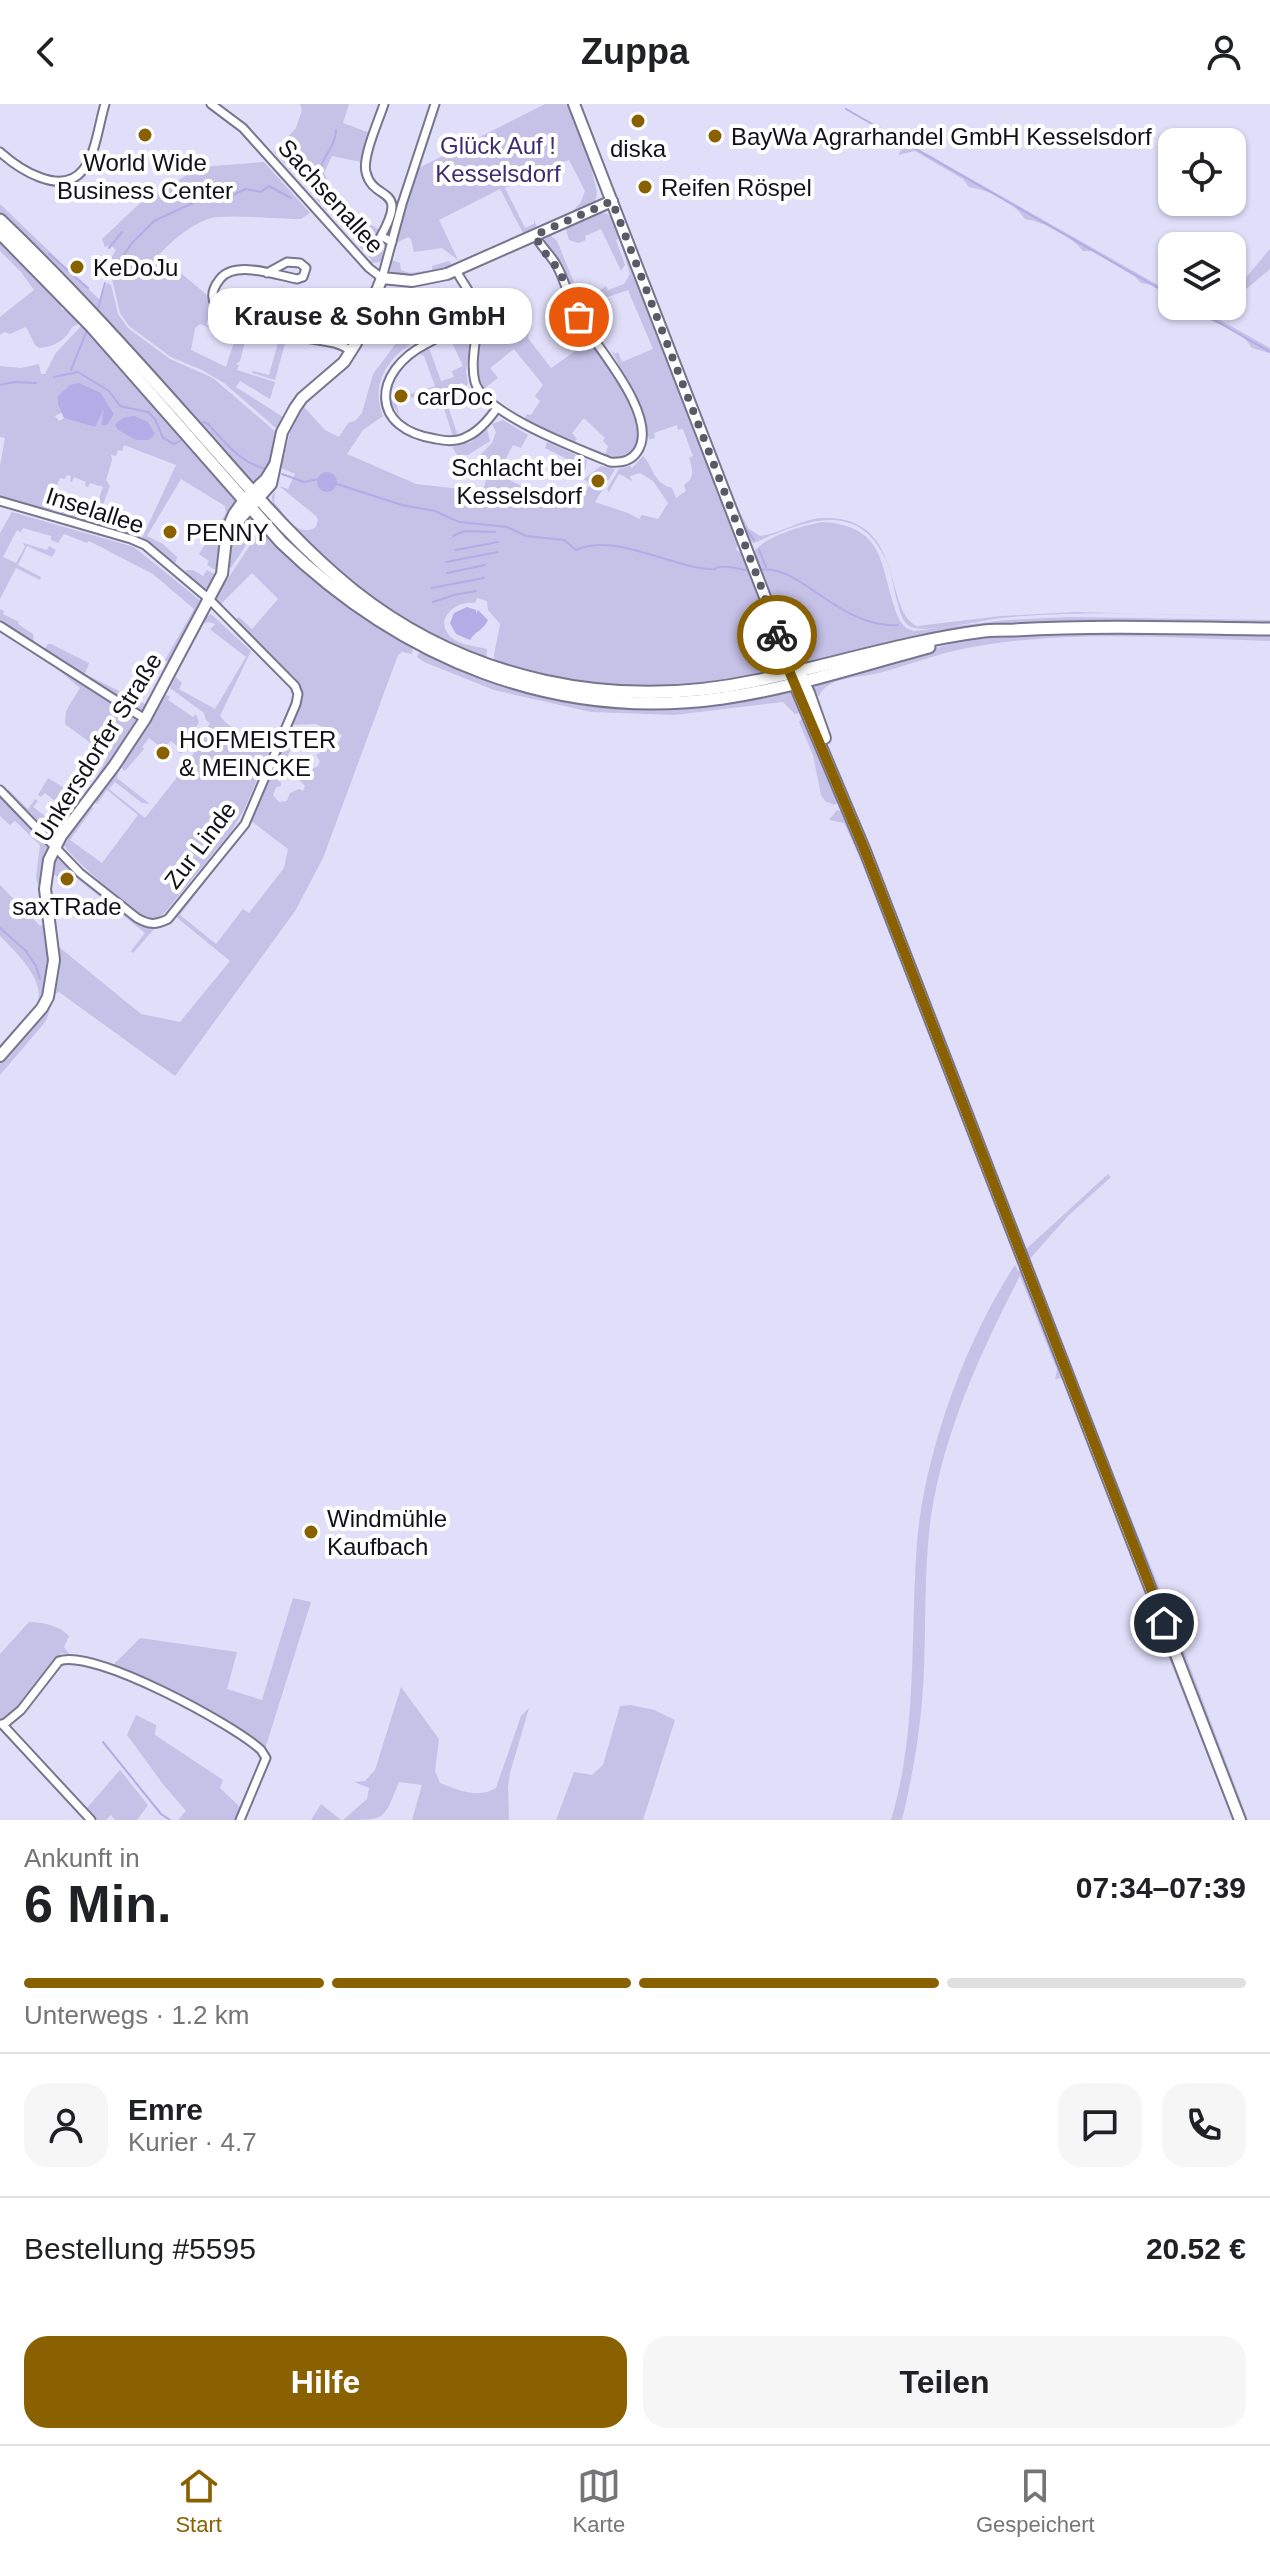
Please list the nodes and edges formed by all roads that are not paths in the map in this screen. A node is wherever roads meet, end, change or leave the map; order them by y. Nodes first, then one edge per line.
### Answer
1 (105, 104) edge
2 (211, 104) edge
3 (384, 104) edge
4 (435, 104) edge
5 (574, 104) edge
6 (0, 152) edge
7 (612, 201) junction
8 (0, 220) edge
9 (0, 233) edge
10 (535, 235) junction
11 (392, 242) junction
12 (456, 270) junction
13 (267, 273) junction
14 (382, 278) junction
15 (83, 310) junction
16 (477, 322) junction
17 (351, 351) junction
18 (497, 408) junction
19 (252, 500) junction
20 (0, 501) edge
21 (209, 599) junction
22 (0, 626) edge
23 (1270, 629) edge
24 (797, 677) junction
25 (145, 719) junction
26 (0, 790) edge
27 (56, 847) junction
28 (0, 1056) edge
29 (2, 1724) edge
30 (91, 1820) edge
31 (240, 1820) edge
32 (1240, 1820) edge

1 - 6 street
2 - 14 street, Sachsenallee
3 - 11 street
4 - 11 street, Unkersdorfer Straße
5 - 7 street
7 - 10 street, Sachsenallee
7 - 24 street
8 - 15 main road
9 - 15 main road
10 - 12 street, Sachsenallee
10 - 18 street
11 - 14 street, Unkersdorfer Straße
12 - 14 street, Sachsenallee
12 - 16 street
13 - 13 street
13 - 17 street
14 - 17 street, Unkersdorfer Straße
15 - 19 main road
16 - 18 street
16 - 18 street
17 - 19 street, Unkersdorfer Straße
19 - 21 street, Unkersdorfer Straße
19 - 24 main road
20 - 21 street, Inselallee
21 - 25 street, Unkersdorfer Straße
21 - 27 street, Zur Linde
22 - 25 street
23 - 24 main road
24 - 32 street
25 - 27 street, Unkersdorfer Straße
26 - 27 street
27 - 28 street, Unkersdorfer Straße
29 - 30 street
29 - 31 street

